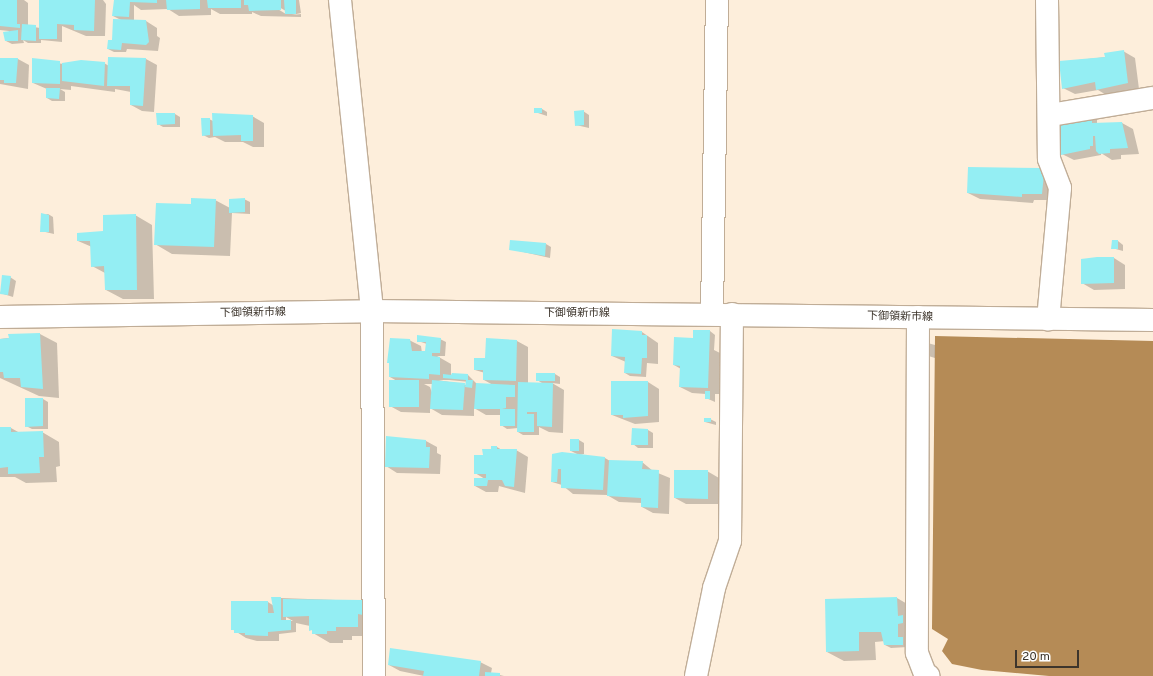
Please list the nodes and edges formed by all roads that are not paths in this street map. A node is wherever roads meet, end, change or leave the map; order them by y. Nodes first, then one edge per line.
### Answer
1 (340, 0) edge
2 (717, 0) edge
3 (1047, 0) edge
4 (1153, 98) edge
5 (1050, 115) junction
6 (372, 311) junction
7 (722, 314) junction
8 (0, 317) edge
9 (918, 317) junction
10 (1048, 319) junction
11 (1153, 320) edge
12 (374, 676) edge
13 (696, 676) edge
14 (929, 676) edge

1 - 6 street
2 - 7 street
3 - 5 street
4 - 5 street
5 - 10 street
6 - 7 street, 下御領新市線
6 - 8 street, 下御領新市線
6 - 12 street
7 - 9 street, 下御領新市線
7 - 13 street
9 - 10 street, 下御領新市線
9 - 14 street
10 - 11 street, 下御領新市線

